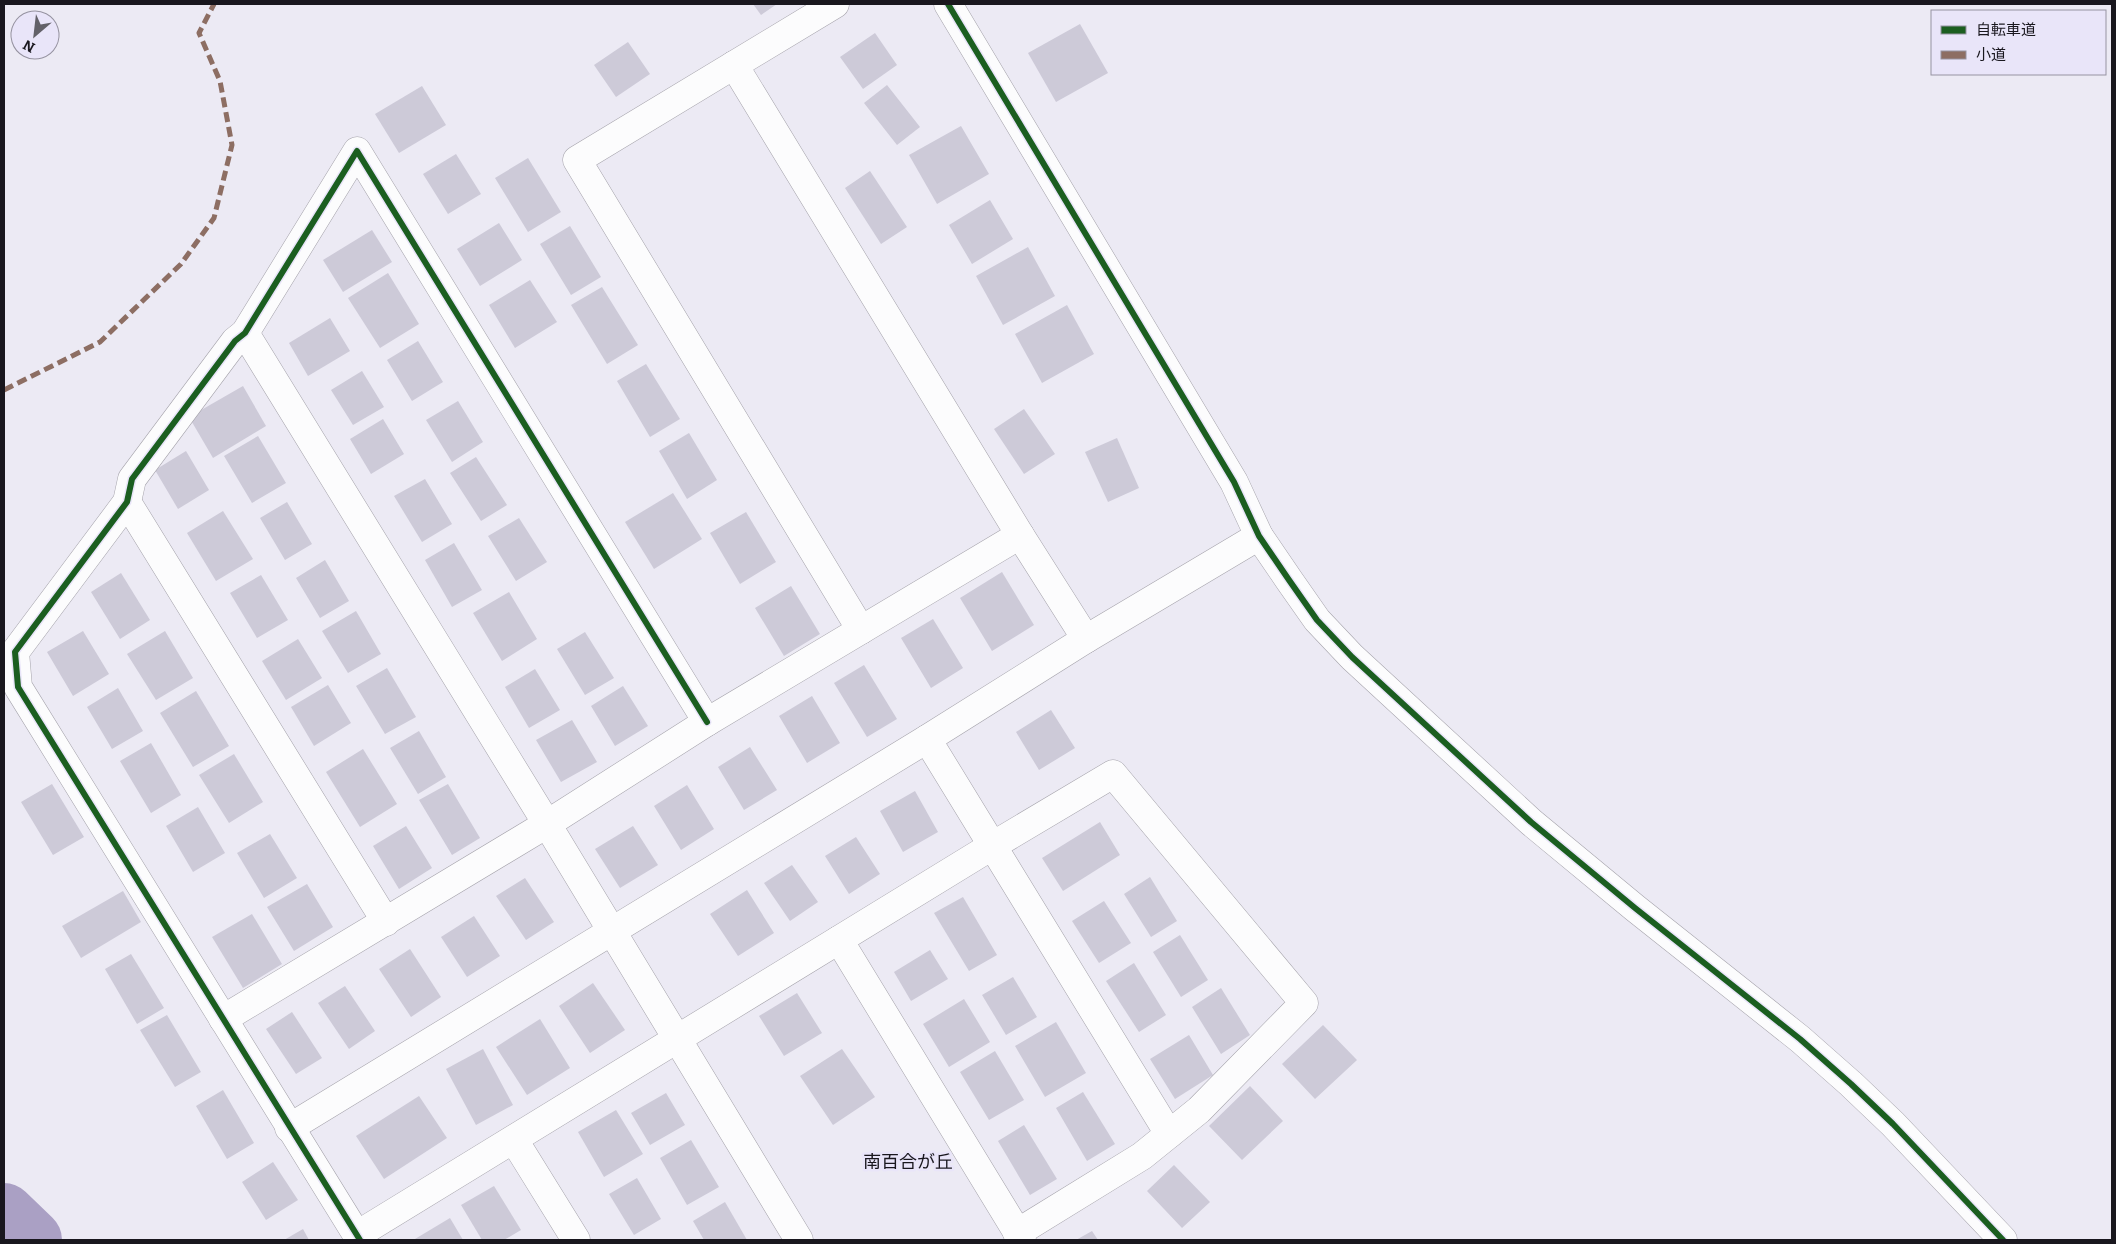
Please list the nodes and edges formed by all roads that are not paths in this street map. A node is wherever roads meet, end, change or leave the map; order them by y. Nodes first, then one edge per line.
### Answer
1 (835, 4) edge
2 (948, 4) edge
3 (734, 65) junction
4 (246, 333) junction
5 (127, 502) junction
6 (1020, 535) junction
7 (1259, 536) junction
8 (861, 630) junction
9 (1086, 639) junction
10 (707, 722) junction
11 (927, 739) junction
12 (547, 824) junction
13 (992, 846) junction
14 (386, 922) junction
15 (612, 931) junction
16 (838, 940) junction
17 (223, 1020) junction
18 (677, 1040) junction
19 (290, 1128) junction
20 (1169, 1134) junction
21 (514, 1140) junction
22 (1019, 1236) edge
23 (359, 1238) edge
24 (576, 1240) edge
25 (799, 1240) edge
26 (2003, 1240) edge

1 - 3 street
2 - 7 street
3 - 6 street
3 - 8 street
4 - 5 street
4 - 10 street
4 - 12 street
5 - 14 street
5 - 17 street
6 - 8 street
6 - 9 street
7 - 9 street
7 - 26 street
8 - 10 street
9 - 11 street
10 - 12 street
11 - 13 street
11 - 15 street
12 - 14 street
12 - 15 street
13 - 16 street
13 - 20 street
13 - 20 street
14 - 17 street
15 - 18 street
15 - 19 street
16 - 18 street
16 - 22 street
17 - 19 street
18 - 21 street
18 - 25 street
19 - 23 street
20 - 22 street
21 - 23 street
21 - 24 street

